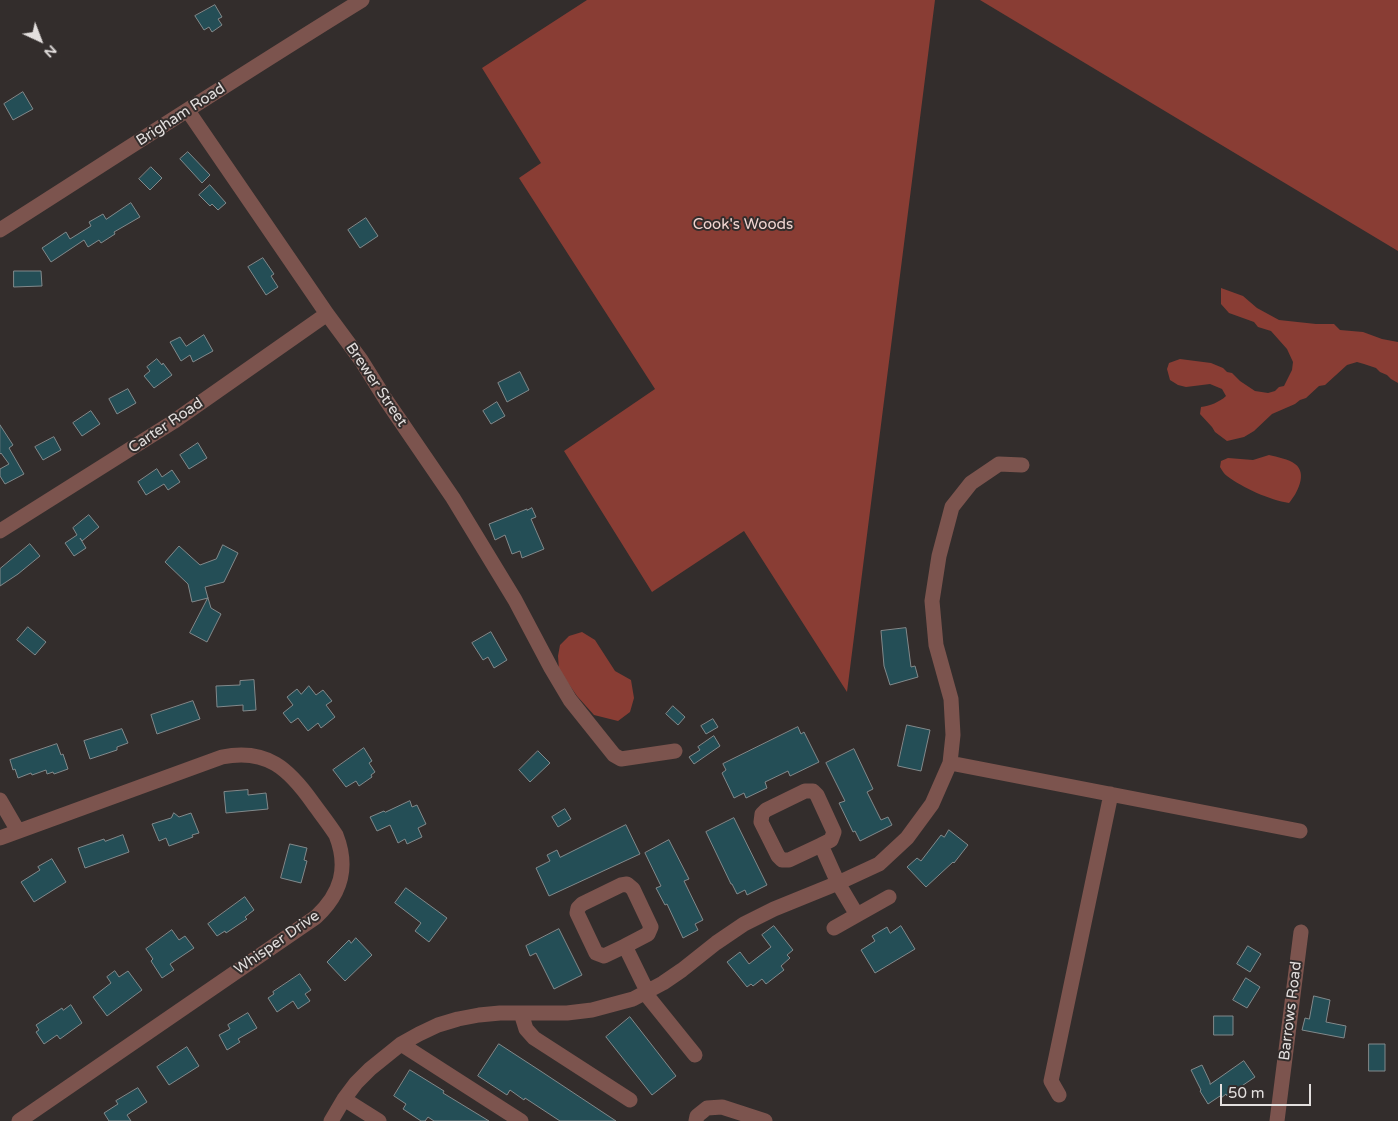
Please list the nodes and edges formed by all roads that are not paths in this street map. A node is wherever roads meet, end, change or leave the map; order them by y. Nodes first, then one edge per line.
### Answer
1 (362, 0) edge
2 (188, 111) junction
3 (0, 230) edge
4 (327, 314) junction
5 (1022, 465) dead end
6 (0, 531) edge
7 (675, 750) dead end
8 (950, 763) junction
9 (1111, 794) junction
10 (0, 800) edge
11 (1300, 831) dead end
12 (18, 832) junction
13 (0, 838) edge
14 (821, 845) junction
15 (838, 883) junction
16 (889, 897) dead end
17 (857, 915) junction
18 (834, 928) dead end
19 (1301, 932) dead end
20 (625, 946) junction
21 (646, 992) junction
22 (521, 1013) junction
23 (400, 1044) junction
24 (695, 1055) dead end
25 (1060, 1095) dead end
26 (344, 1099) junction
27 (630, 1100) dead end
28 (19, 1121) edge
29 (331, 1121) edge
30 (379, 1121) edge
31 (521, 1121) edge
32 (696, 1121) edge
33 (765, 1121) edge
34 (1277, 1121) edge

1 - 2 street, Brigham Road
2 - 3 street, Brigham Road
2 - 4 street, Brewer Street
4 - 6 street, Carter Road
4 - 7 street, Brewer Street
5 - 8 street
8 - 9 street
8 - 15 street
9 - 11 street
9 - 25 street
10 - 12 street
12 - 13 street, Whisper Drive
12 - 28 street, Whisper Drive
14 - 14 street
14 - 15 street
15 - 17 street
15 - 21 street
16 - 17 street
17 - 18 street
19 - 34 street, Barrows Road
20 - 20 street
20 - 21 street
21 - 22 street
21 - 24 street
22 - 23 street
22 - 27 street
23 - 26 street
23 - 31 street
26 - 29 street
26 - 30 street
32 - 33 street

